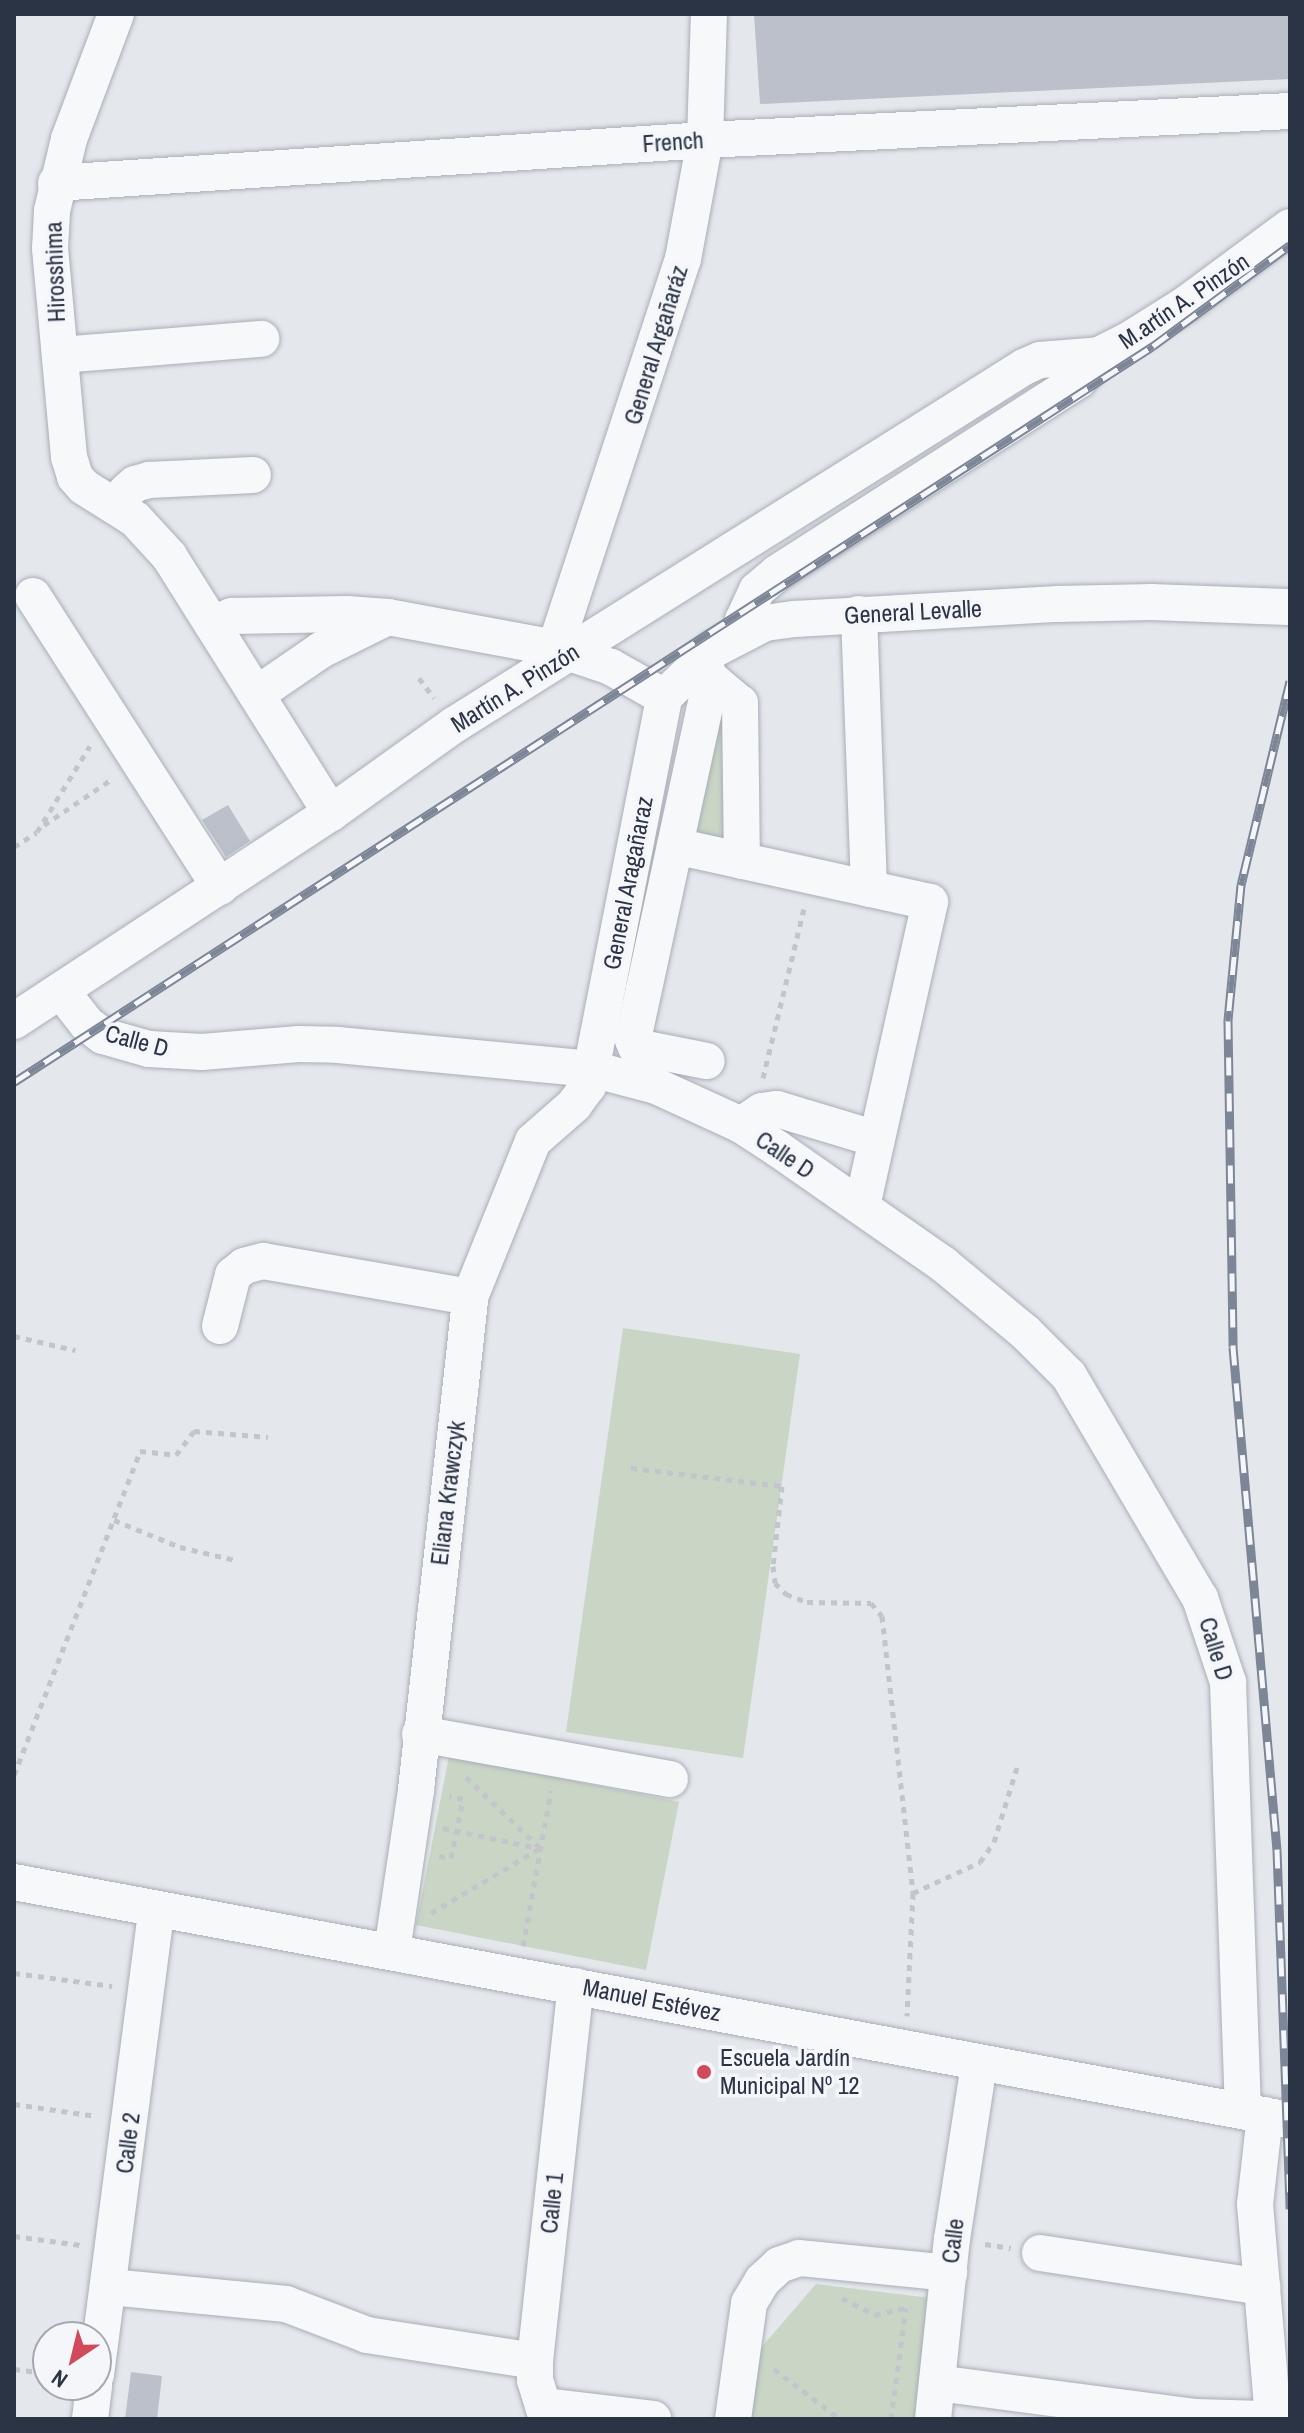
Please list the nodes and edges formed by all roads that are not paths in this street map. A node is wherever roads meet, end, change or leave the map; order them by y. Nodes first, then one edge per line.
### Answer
1 (116, 14) edge
2 (709, 14) edge
3 (1290, 111) edge
4 (705, 140) junction
5 (56, 183) junction
6 (1290, 227) edge
7 (261, 339) dead end
8 (60, 355) junction
9 (1099, 355) junction
10 (1024, 367) joint
11 (253, 475) dead end
12 (120, 508) junction
13 (33, 596) dead end
14 (1290, 607) edge
15 (859, 614) junction
16 (388, 617) junction
17 (212, 624) junction
18 (743, 632) junction
19 (564, 650) junction
20 (706, 670) junction
21 (257, 694) junction
22 (664, 697) junction
23 (331, 813) junction
24 (675, 846) junction
25 (742, 861) junction
26 (220, 887) junction
27 (869, 889) junction
28 (61, 991) junction
29 (14, 1021) edge
30 (707, 1061) dead end
31 (592, 1069) junction
32 (755, 1117) junction
33 (877, 1139) junction
34 (862, 1207) junction
35 (470, 1297) junction
36 (220, 1326) dead end
37 (420, 1734) junction
38 (670, 1779) dead end
39 (14, 1882) edge
40 (156, 1911) junction
41 (393, 1943) junction
42 (576, 1986) junction
43 (979, 2064) junction
44 (1266, 2116) edge
45 (1040, 2253) road end
46 (951, 2256) junction
47 (110, 2287) junction
48 (1262, 2287) junction
49 (105, 2321) edge
50 (535, 2361) junction
51 (937, 2383) junction
52 (545, 2413) edge
53 (653, 2419) edge
54 (733, 2419) edge
55 (933, 2419) edge
56 (1264, 2419) edge
57 (1273, 2419) edge

1 - 5 street, Hirosshima
2 - 4 street, General Argañaráz
3 - 4 street, French
4 - 5 street, French
4 - 19 street, General Argañaráz
5 - 8 street, Hirosshima
6 - 9 street, M.artín A. Pinzón
7 - 8 street
8 - 12 street, Hirosshima
9 - 10 street, M.artín A. Pinzón
9 - 18 street
10 - 19 street, Martín A. Pinzón
11 - 12 street
12 - 17 street
13 - 26 street
14 - 15 street, General Levalle
15 - 18 street, General Levalle
15 - 27 street
16 - 17 street
16 - 19 street
16 - 21 street
17 - 21 street
18 - 20 street, General Levalle
19 - 22 street
19 - 23 street, Martín A. Pinzón
20 - 22 street, General Levalle
20 - 24 street
20 - 25 street
21 - 23 street
22 - 31 street, General Aragañaraz
23 - 26 street, Martín A. Pinzón
24 - 25 street
24 - 30 street
25 - 27 street
26 - 28 street, Martín A. Pinzón
27 - 33 street
28 - 29 street, Martín A. Pinzón
28 - 31 street, Calle D
31 - 32 street, Calle D
31 - 35 street, Eliana Krawczyk
32 - 33 street
32 - 34 street, Calle D
33 - 34 street
34 - 44 street, Calle D
35 - 36 street
35 - 37 street, Eliana Krawczyk
37 - 38 street
37 - 41 street, Eliana Krawczyk
39 - 40 street, Manuel Estévez
40 - 41 street, Manuel Estévez
40 - 47 street, Calle 2
41 - 42 street, Manuel Estévez
42 - 43 street, Manuel Estévez
42 - 50 street, Calle 1
43 - 44 street, Manuel Estévez
43 - 46 street, Calle
44 - 48 street, Calle D
45 - 48 street
46 - 51 street, Calle
46 - 54 street
47 - 49 street, Calle 2
47 - 50 street
48 - 57 street, Calle D
50 - 52 street, Calle 1
51 - 55 street, Calle
51 - 56 street
52 - 53 street

